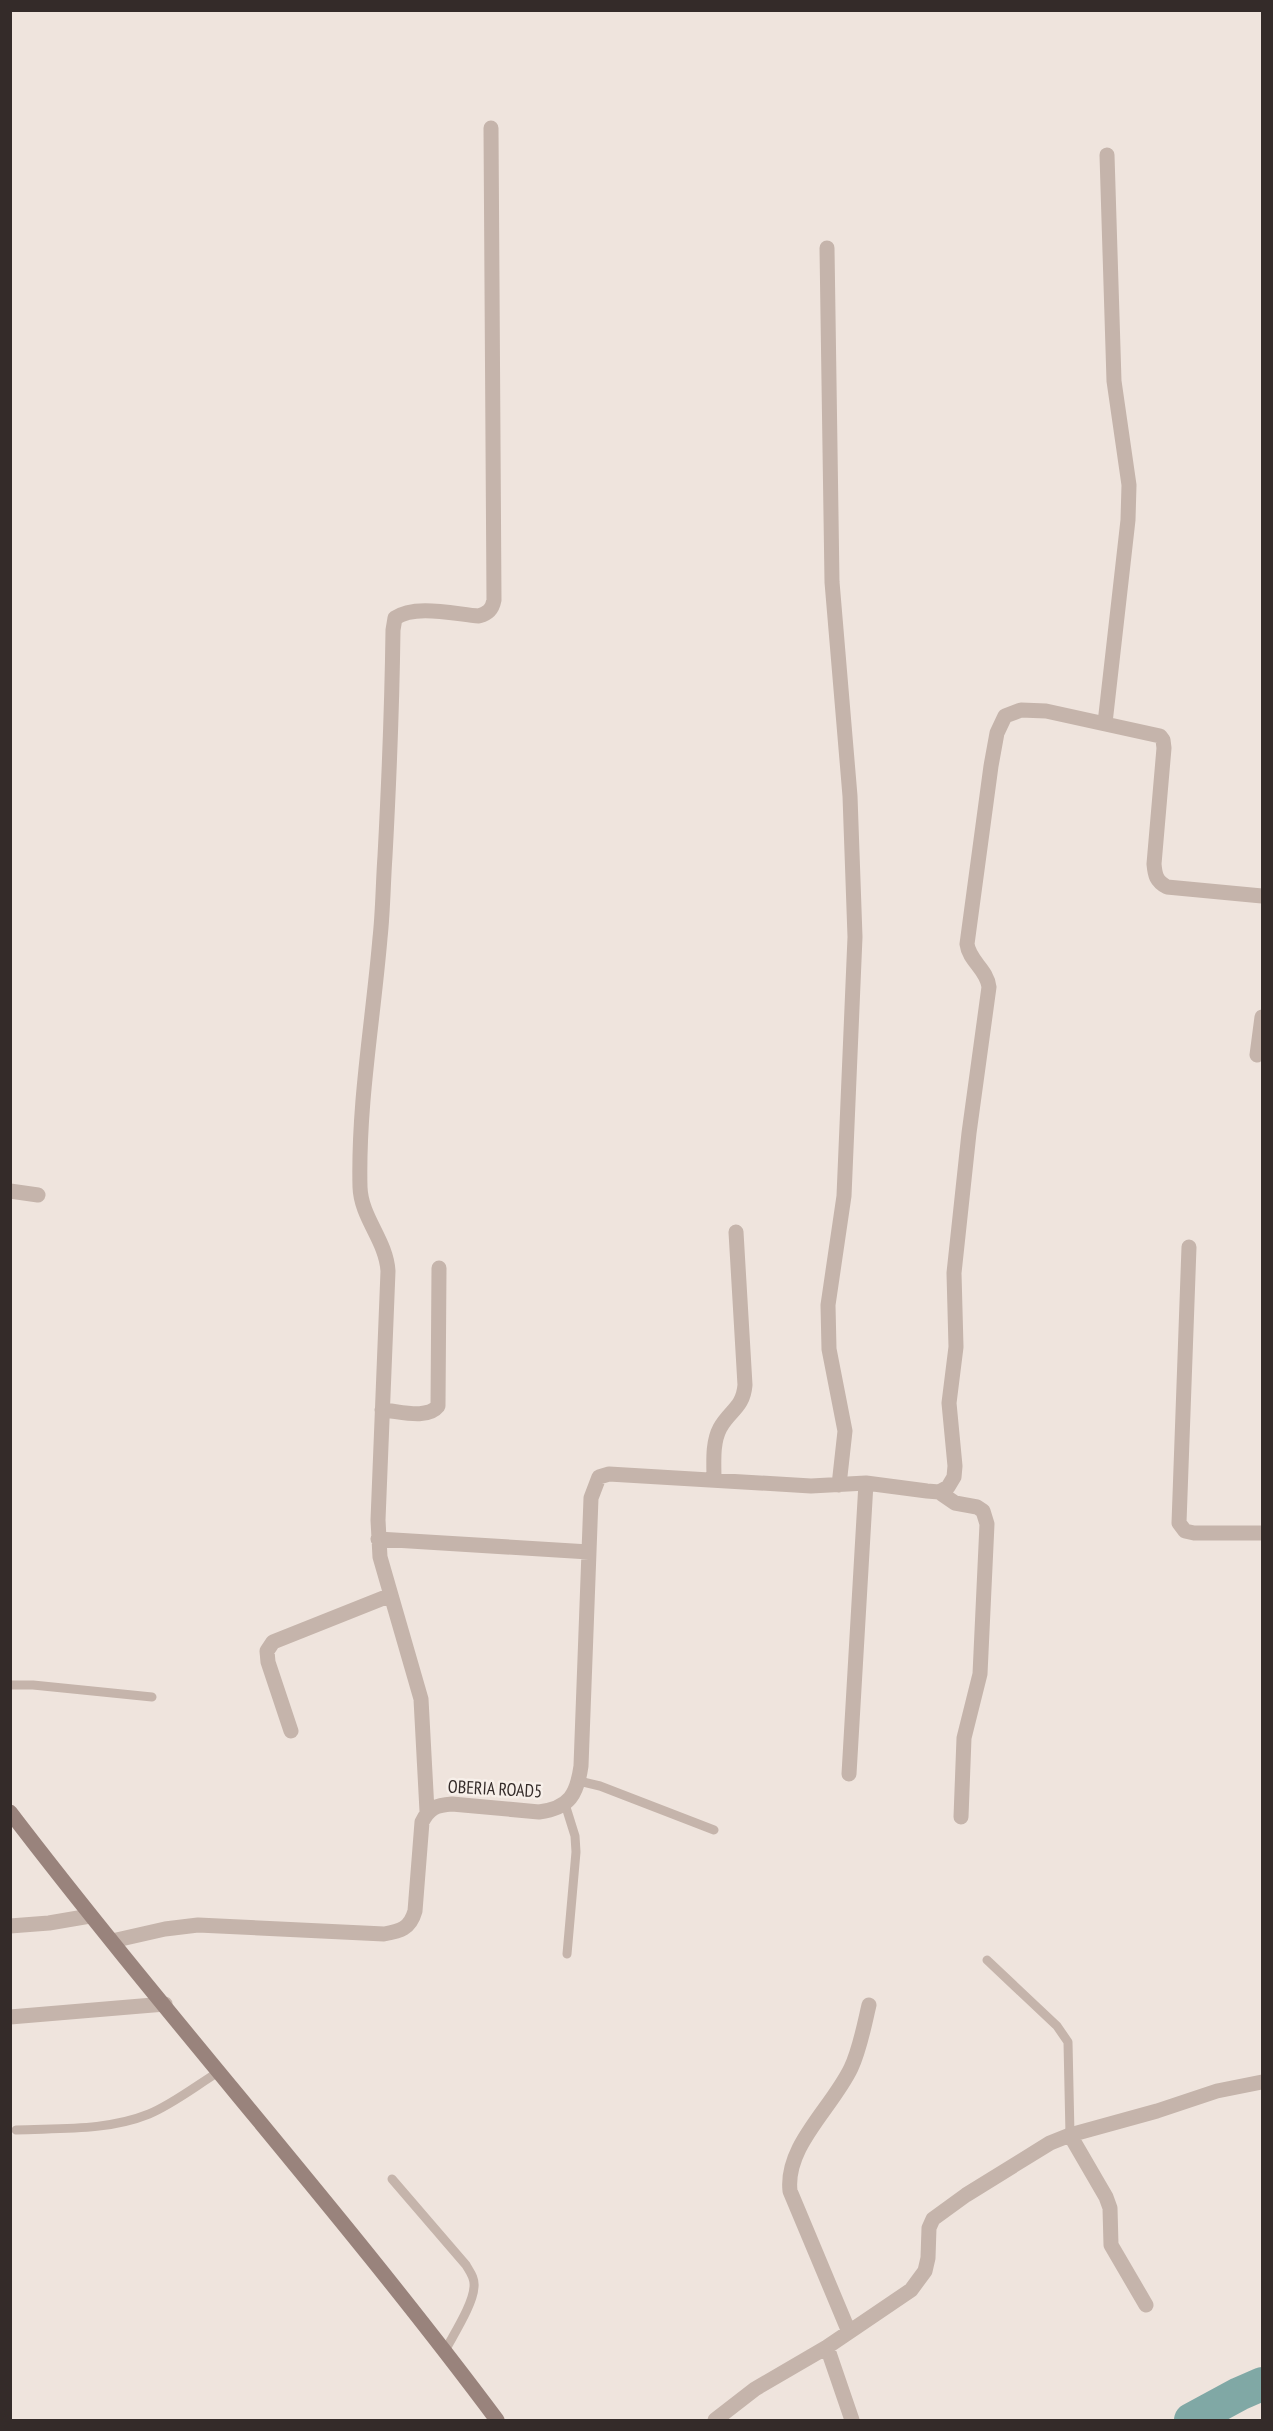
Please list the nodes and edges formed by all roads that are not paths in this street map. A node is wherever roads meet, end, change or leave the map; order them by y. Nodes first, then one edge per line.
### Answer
1 (491, 128) dead end
2 (1107, 155) dead end
3 (827, 248) dead end
4 (1105, 723) junction
5 (1263, 896) edge
6 (1263, 1017) edge
7 (1257, 1055) dead end
8 (10, 1191) edge
9 (38, 1195) dead end
10 (736, 1232) dead end
11 (1189, 1247) dead end
12 (439, 1268) dead end
13 (382, 1410) junction
14 (714, 1480) junction
15 (866, 1483) junction
16 (839, 1485) junction
17 (939, 1492) junction
18 (1263, 1533) edge
19 (378, 1539) junction
20 (589, 1552) junction
21 (391, 1595) junction
22 (10, 1685) edge
23 (152, 1697) dead end
24 (291, 1731) dead end
25 (849, 1774) dead end
26 (579, 1781) junction
27 (566, 1804) junction
28 (428, 1811) junction
29 (10, 1812) edge
30 (961, 1817) dead end
31 (714, 1830) dead end
32 (90, 1916) junction
33 (10, 1926) edge
34 (112, 1941) junction
35 (567, 1954) dead end
36 (987, 1960) dead end
37 (165, 2004) junction
38 (869, 2005) dead end
39 (10, 2017) edge
40 (220, 2071) junction
41 (1263, 2082) edge
42 (16, 2130) dead end
43 (1070, 2135) junction
44 (392, 2179) dead end
45 (1146, 2305) dead end
46 (849, 2332) junction
47 (827, 2348) junction
48 (445, 2351) junction
49 (497, 2421) edge
50 (715, 2421) edge
51 (852, 2421) edge

1 - 13 street
2 - 4 street
3 - 16 street
4 - 5 street
4 - 17 street
6 - 7 street
8 - 9 street
10 - 14 street
11 - 18 street
12 - 13 street
13 - 19 street
14 - 16 street
14 - 20 street, OBERIA ROAD5
15 - 16 street
15 - 17 street
15 - 25 street
17 - 30 street
19 - 20 street
19 - 21 street
20 - 26 street, OBERIA ROAD5
21 - 24 street
21 - 28 street
22 - 23 lane
26 - 27 street, OBERIA ROAD5
26 - 31 lane
27 - 28 street, OBERIA ROAD5
27 - 35 lane
28 - 34 street, OBERIA ROAD5
29 - 32 street
32 - 33 street
32 - 34 street
34 - 37 street
36 - 43 lane
37 - 39 street
37 - 40 street
38 - 46 street
40 - 42 lane
40 - 48 street
41 - 43 street
43 - 45 street
43 - 46 street
44 - 48 lane
46 - 47 street
47 - 50 street
47 - 51 street
48 - 49 street

